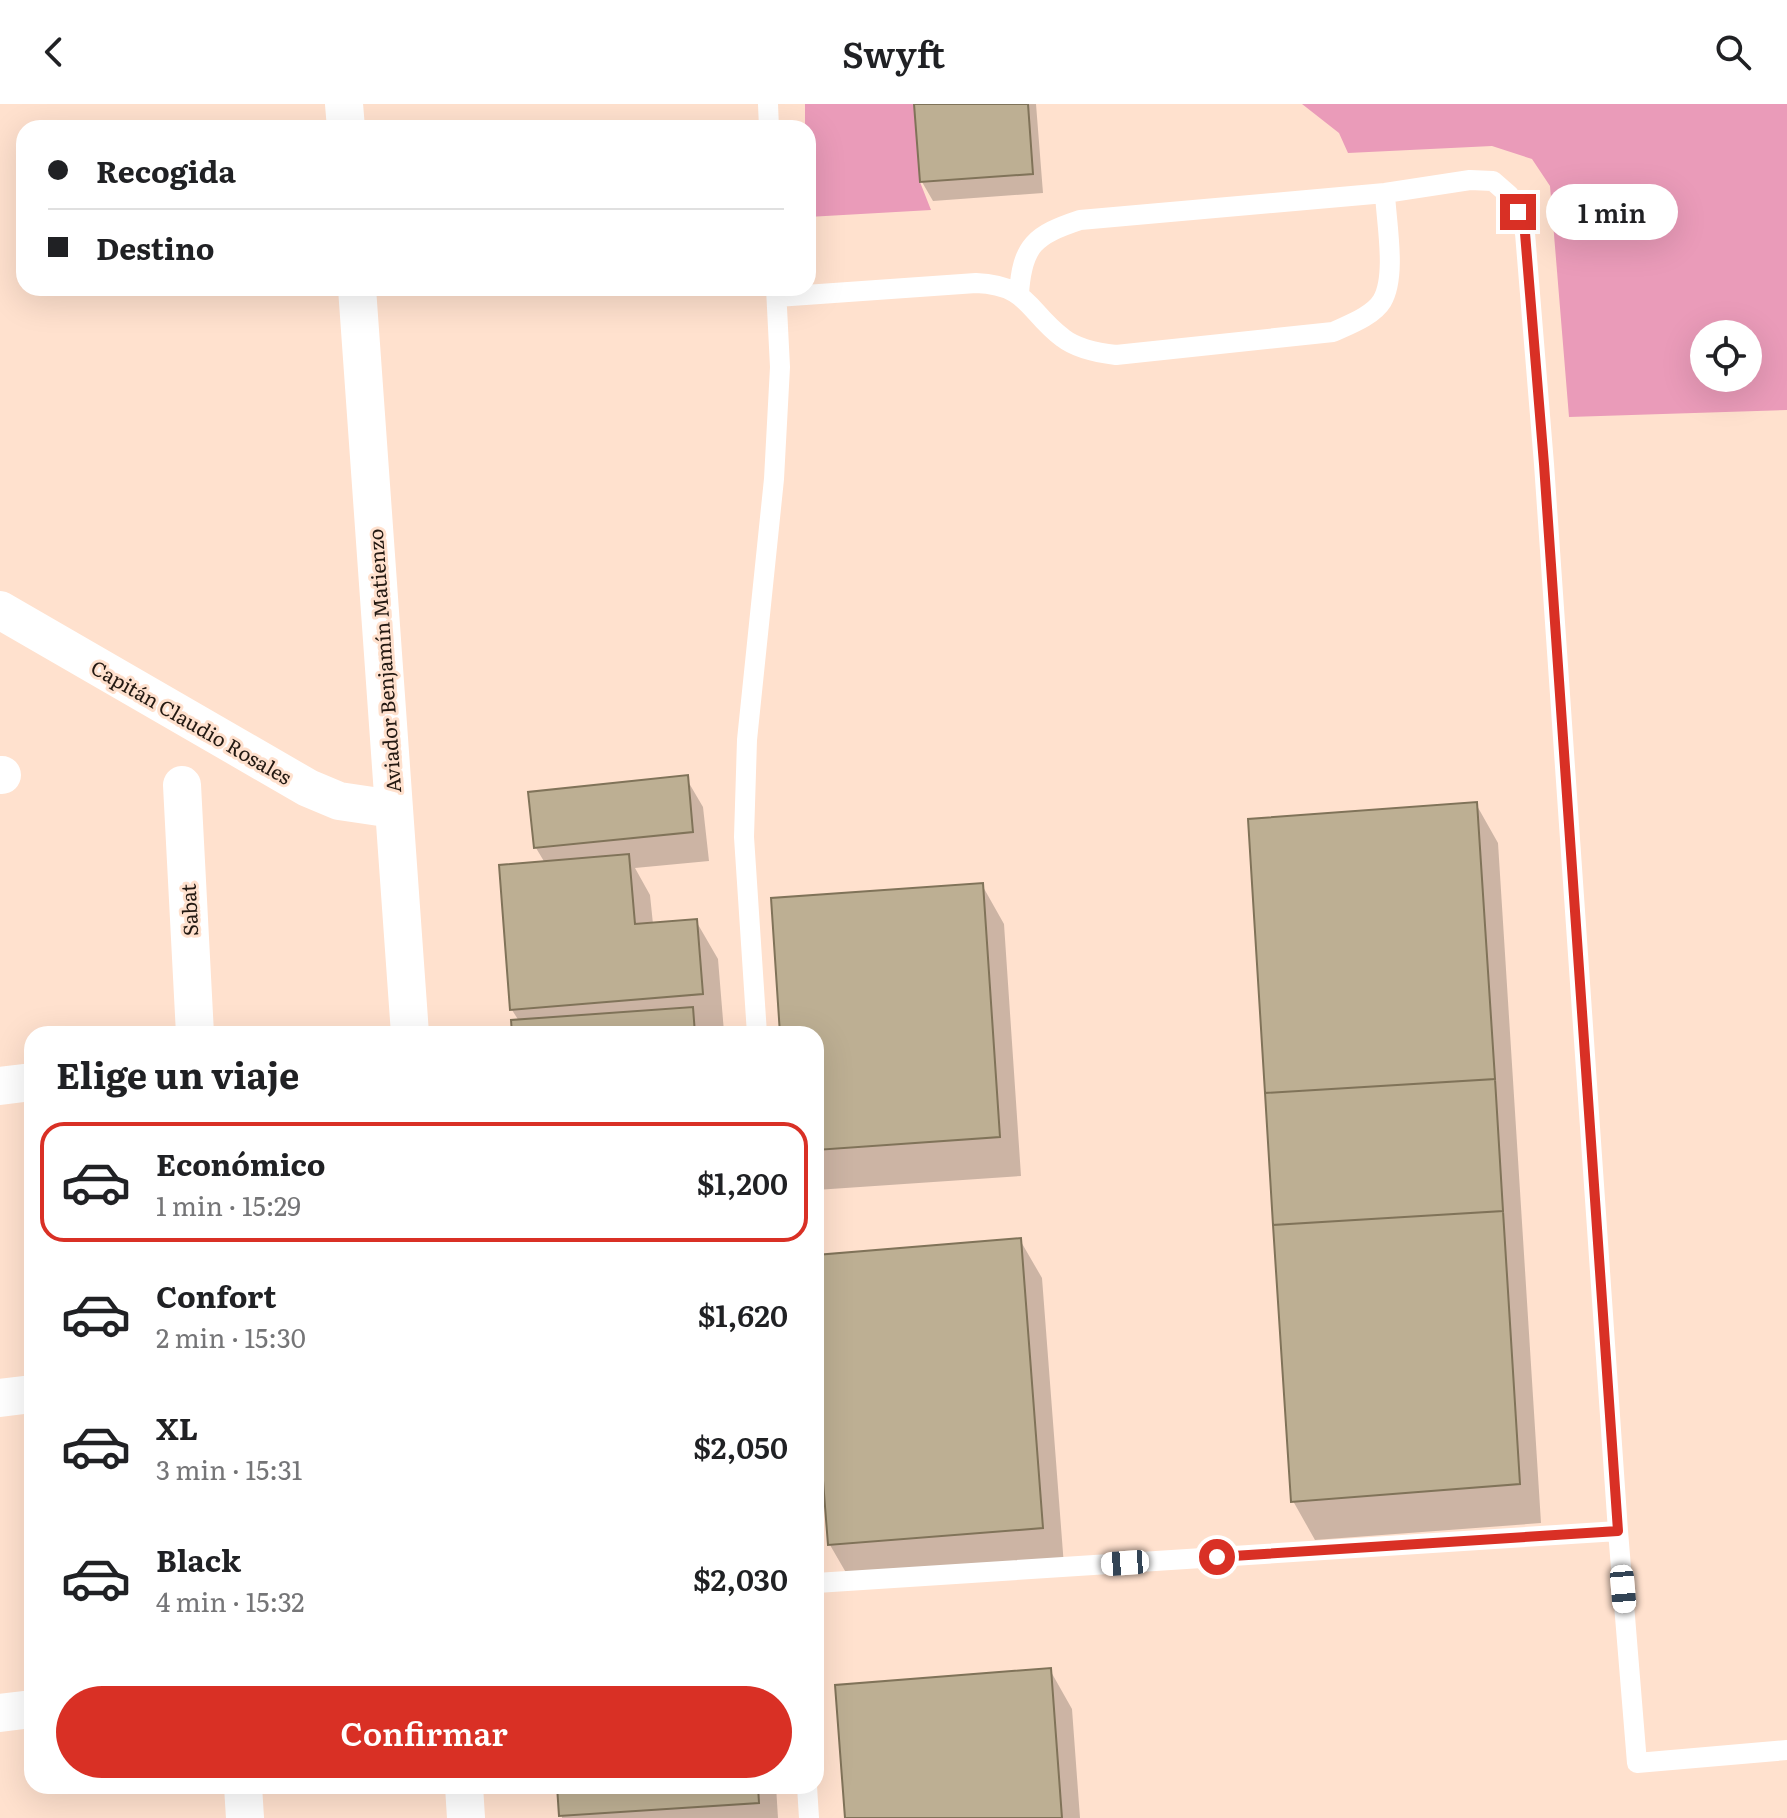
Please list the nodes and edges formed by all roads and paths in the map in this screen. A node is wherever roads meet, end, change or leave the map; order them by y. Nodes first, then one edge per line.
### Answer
1 (1385, 193) junction
2 (816, 290) edge
3 (1019, 294) junction
4 (358, 296) edge
5 (777, 296) edge
6 (0, 610) edge
7 (182, 785) dead end
8 (393, 809) junction
9 (195, 1026) edge
10 (409, 1026) edge
11 (756, 1026) edge
12 (24, 1083) edge
13 (0, 1086) edge
14 (24, 1395) edge
15 (0, 1398) edge
16 (1618, 1531) junction
17 (824, 1582) edge
18 (24, 1710) edge
19 (0, 1713) edge
20 (1787, 1750) edge
21 (244, 1794) edge
22 (464, 1794) edge
23 (808, 1794) edge
24 (245, 1818) edge
25 (466, 1818) edge
26 (809, 1818) edge

1 - 3 lane
1 - 3 lane
1 - 16 lane
2 - 3 lane
4 - 8 street, Aviador Benjamín Matienzo
5 - 11 lane
6 - 8 street, Capitán Claudio Rosales
7 - 9 street, Sabat
8 - 10 street, Aviador Benjamín Matienzo
12 - 13 street
14 - 15 street
16 - 17 lane
16 - 20 lane
18 - 19 street
21 - 24 street
22 - 25 street
23 - 26 lane

